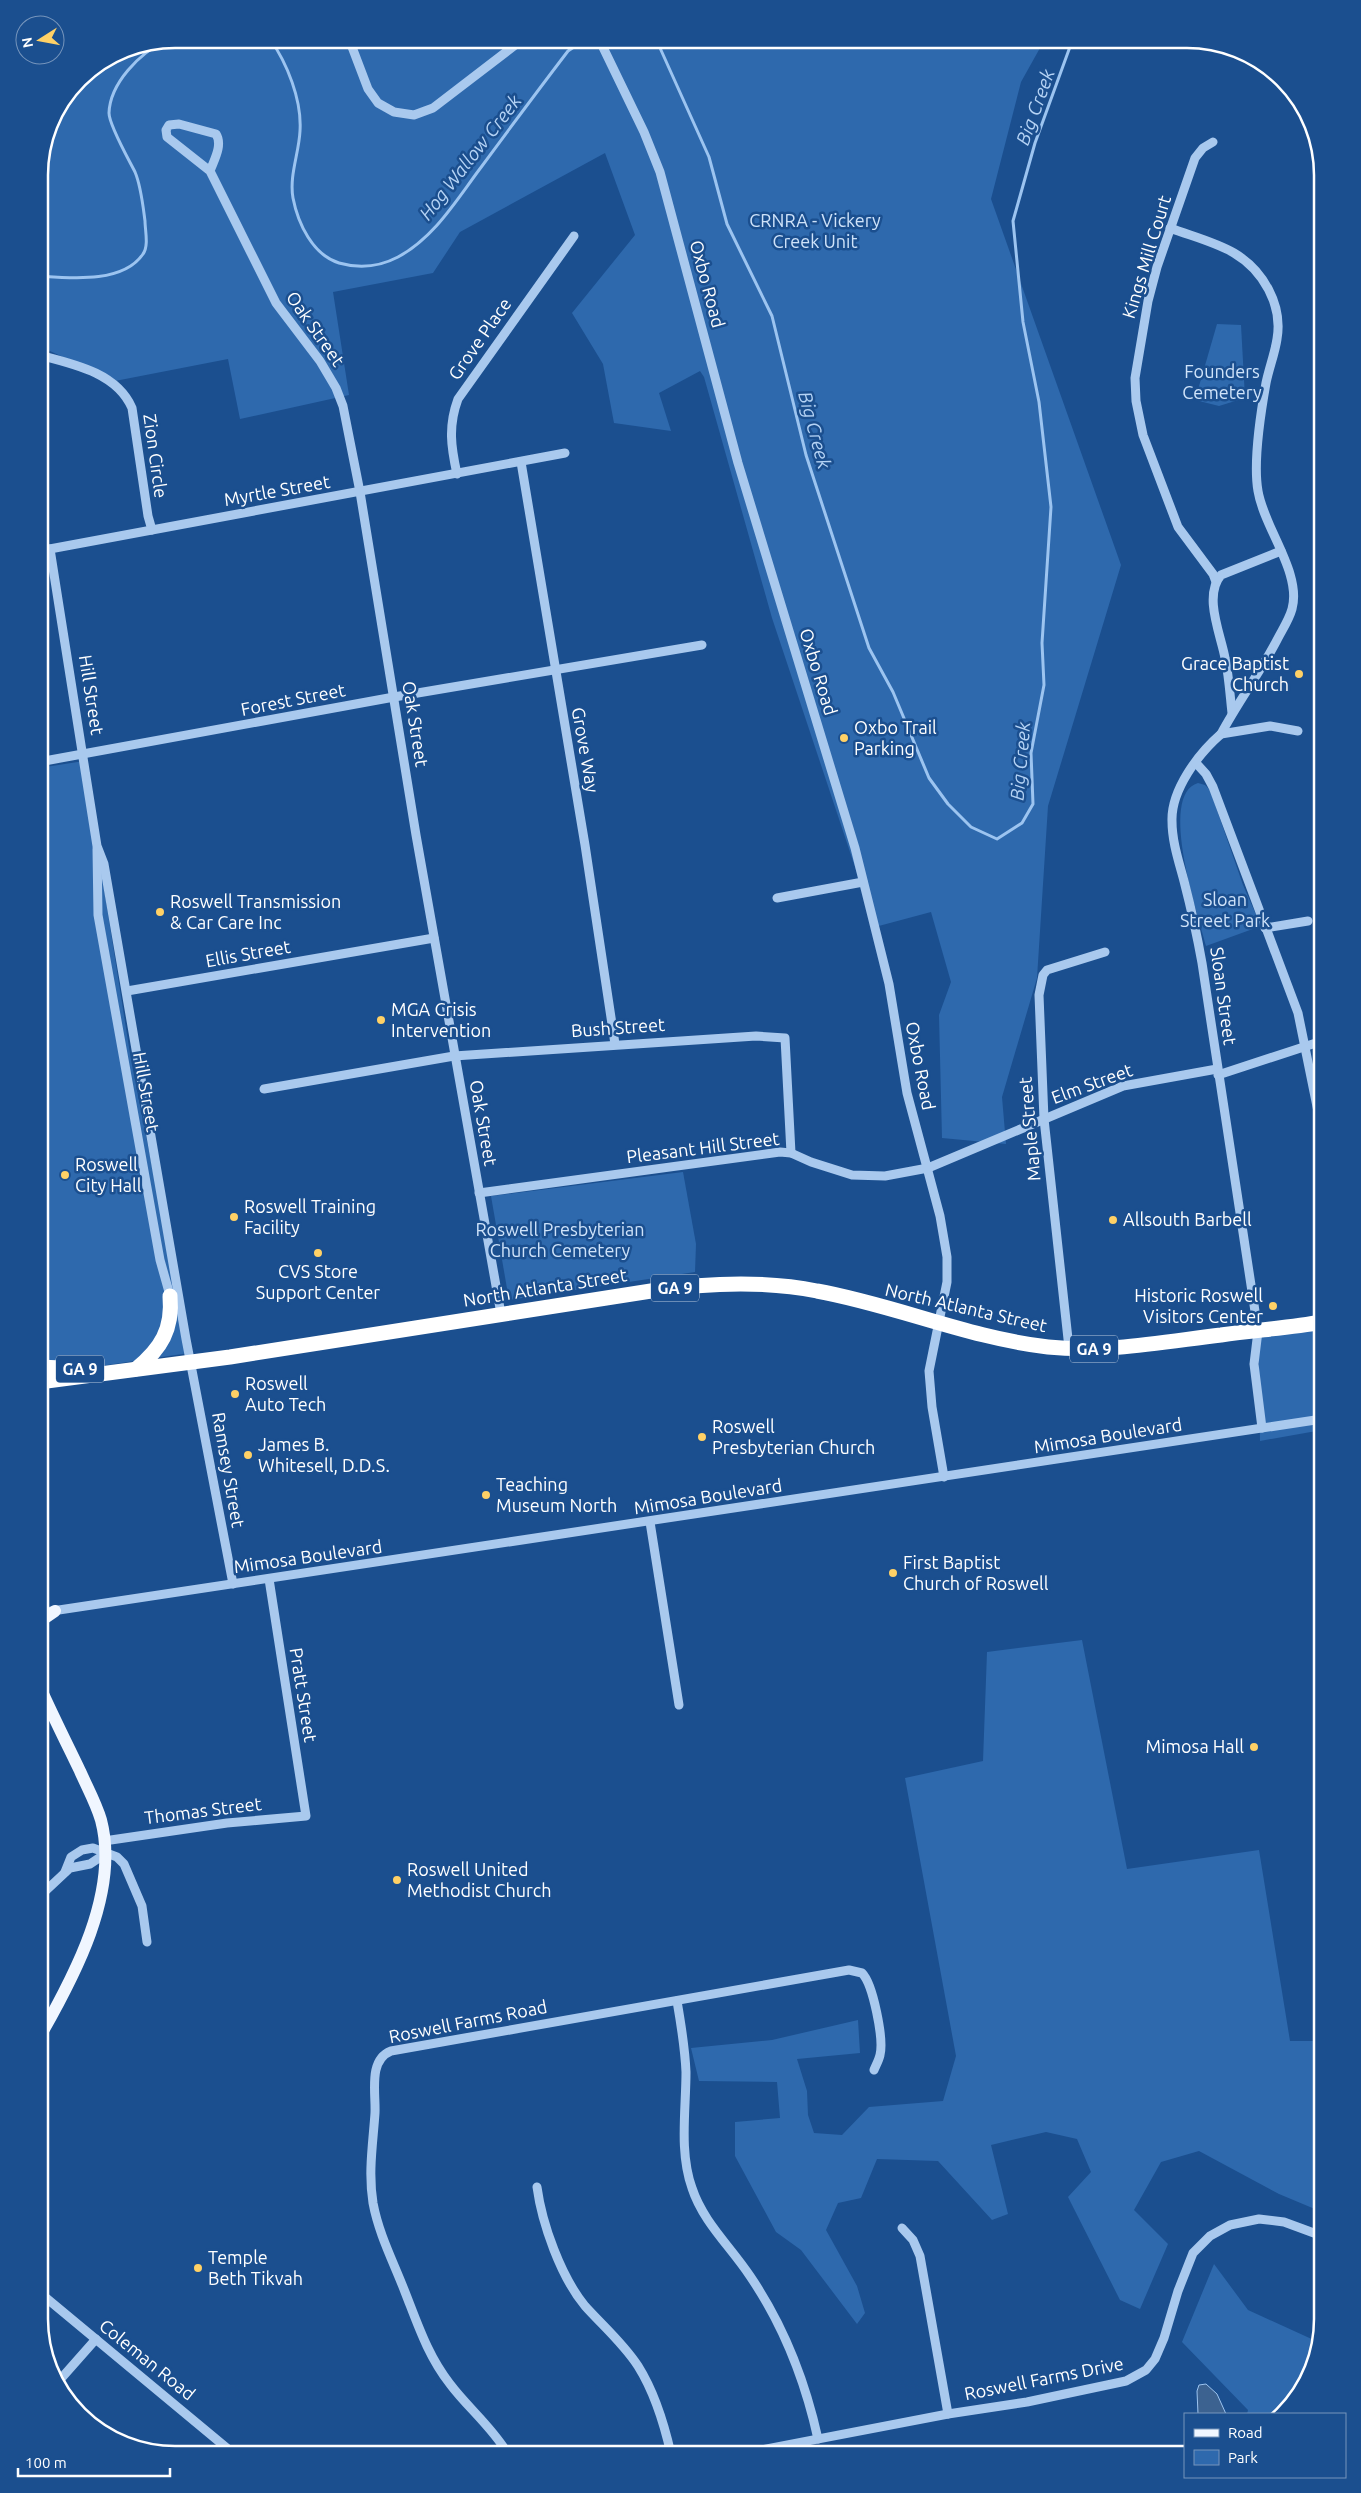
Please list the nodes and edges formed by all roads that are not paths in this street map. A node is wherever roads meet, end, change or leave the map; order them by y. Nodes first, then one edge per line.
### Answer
1 (352, 48) edge
2 (511, 48) edge
3 (602, 48) edge
4 (1213, 142) dead end
5 (210, 171) junction
6 (1170, 228) junction
7 (574, 236) dead end
8 (48, 358) edge
9 (565, 453) dead end
10 (521, 462) junction
11 (457, 474) junction
12 (360, 492) junction
13 (152, 530) junction
14 (50, 549) joint
15 (1281, 551) junction
16 (1216, 582) junction
17 (702, 646) dead end
18 (554, 670) junction
19 (394, 698) junction
20 (1232, 713) junction
21 (1298, 731) dead end
22 (1221, 734) junction
23 (84, 756) junction
24 (48, 761) edge
25 (1196, 763) junction
26 (97, 846) junction
27 (863, 882) junction
28 (777, 898) dead end
29 (1308, 922) dead end
30 (1265, 928) junction
31 (434, 938) junction
32 (1106, 952) dead end
33 (127, 991) junction
34 (1314, 1043) edge
35 (615, 1044) junction
36 (1304, 1047) junction
37 (454, 1056) junction
38 (1217, 1072) junction
39 (264, 1090) dead end
40 (1314, 1094) edge
41 (1044, 1119) junction
42 (791, 1153) junction
43 (928, 1168) junction
44 (479, 1193) junction
45 (170, 1296) junction
46 (501, 1314) junction
47 (938, 1322) junction
48 (1314, 1323) edge
49 (1258, 1331) junction
50 (186, 1339) junction
51 (1069, 1348) junction
52 (192, 1362) junction
53 (48, 1366) edge
54 (129, 1370) junction
55 (48, 1381) edge
56 (1314, 1420) edge
57 (1262, 1428) junction
58 (944, 1477) junction
59 (650, 1522) junction
60 (269, 1579) junction
61 (233, 1584) junction
62 (56, 1611) junction
63 (48, 1612) edge
64 (48, 1616) edge
65 (48, 1704) edge
66 (679, 1705) dead end
67 (306, 1816) joint
68 (104, 1841) junction
69 (105, 1854) junction
70 (64, 1872) junction
71 (48, 1890) edge
72 (147, 1942) dead end
73 (677, 2001) junction
74 (48, 2022) edge
75 (874, 2070) dead end
76 (537, 2187) dead end
77 (902, 2228) dead end
78 (1314, 2233) edge
79 (48, 2299) edge
80 (96, 2339) junction
81 (62, 2378) edge
82 (948, 2414) junction
83 (818, 2439) junction
84 (223, 2445) edge
85 (502, 2445) edge
86 (669, 2445) edge
87 (784, 2446) edge

1 - 2 street
3 - 27 street, Oxbo Road
4 - 6 street, Kings Mill Court
5 - 5 street, Oak Street
5 - 12 street, Oak Street
6 - 15 street, Sloan Street
6 - 16 street, Kings Mill Court
7 - 11 street, Grove Place
8 - 13 street, Zion Circle
9 - 10 street, Myrtle Street
10 - 11 street, Myrtle Street
10 - 18 street, Grove Way
11 - 12 street, Myrtle Street
12 - 13 street, Myrtle Street
12 - 19 street, Oak Street
13 - 14 street, Myrtle Street
14 - 23 street, Hill Street
15 - 16 street
15 - 20 street, Sloan Street
16 - 20 street
17 - 18 street, Forest Street
18 - 19 street, Forest Street
18 - 35 street, Grove Way
19 - 23 street, Forest Street
19 - 31 street, Oak Street
20 - 22 street, Sloan Street
21 - 22 street
22 - 25 street, Sloan Street
23 - 24 street, Forest Street
23 - 26 street, Hill Street
25 - 30 street
25 - 38 street, Sloan Street
26 - 33 street, Hill Street
26 - 45 street, Hill Street
27 - 28 street
27 - 43 street, Oxbo Road
29 - 30 street
30 - 36 street
31 - 33 street, Ellis Street
31 - 37 street, Oak Street
32 - 41 street, Maple Street
33 - 50 street, Hill Street
34 - 36 street, Elm Street
35 - 37 street, Bush Street
35 - 42 street, Bush Street
36 - 38 street, Elm Street
36 - 40 street
37 - 39 street, Bush Street
37 - 44 street, Oak Street
38 - 41 street, Elm Street
38 - 49 street, Sloan Street
41 - 43 street, Elm Street
41 - 51 street, Maple Street
42 - 43 street, Pleasant Hill Street
42 - 44 street, Pleasant Hill Street
43 - 47 street, Oxbo Road
44 - 46 street, Oak Street
45 - 50 street, Hill Street
45 - 54 highway
46 - 47 highway, North Atlanta Street / GA 9
46 - 52 highway, North Atlanta Street / GA 9
47 - 51 highway, North Atlanta Street / GA 9
47 - 58 street, Oxbo Road
48 - 49 highway, North Atlanta Street / GA 9
49 - 51 highway, North Atlanta Street / GA 9
49 - 57 street, Sloan Street
50 - 52 street, Hill Street
52 - 54 highway, North Atlanta Street / GA 9
52 - 61 street, Ramsey Street
53 - 54 highway, GA 9
54 - 55 highway, North Atlanta Street / GA 9
56 - 57 street, Mimosa Boulevard
57 - 58 street, Mimosa Boulevard
58 - 59 street, Mimosa Boulevard
59 - 60 street, Mimosa Boulevard
59 - 66 street
60 - 61 street, Mimosa Boulevard
60 - 67 street, Pratt Street
61 - 62 street, Mimosa Boulevard
62 - 63 street, Mimosa Boulevard
62 - 64 main road
65 - 68 main road
67 - 68 street, Thomas Street
68 - 69 main road
69 - 70 street
69 - 70 street
69 - 72 street
69 - 74 main road
70 - 71 street
73 - 75 street, Roswell Farms Road
73 - 83 street
73 - 85 street, Roswell Farms Road
76 - 86 street
77 - 82 street
78 - 82 street, Roswell Farms Drive
79 - 80 street, Coleman Road
80 - 81 street
80 - 84 street, Coleman Road
82 - 83 street, Roswell Farms Drive
83 - 87 street, Roswell Farms Drive

